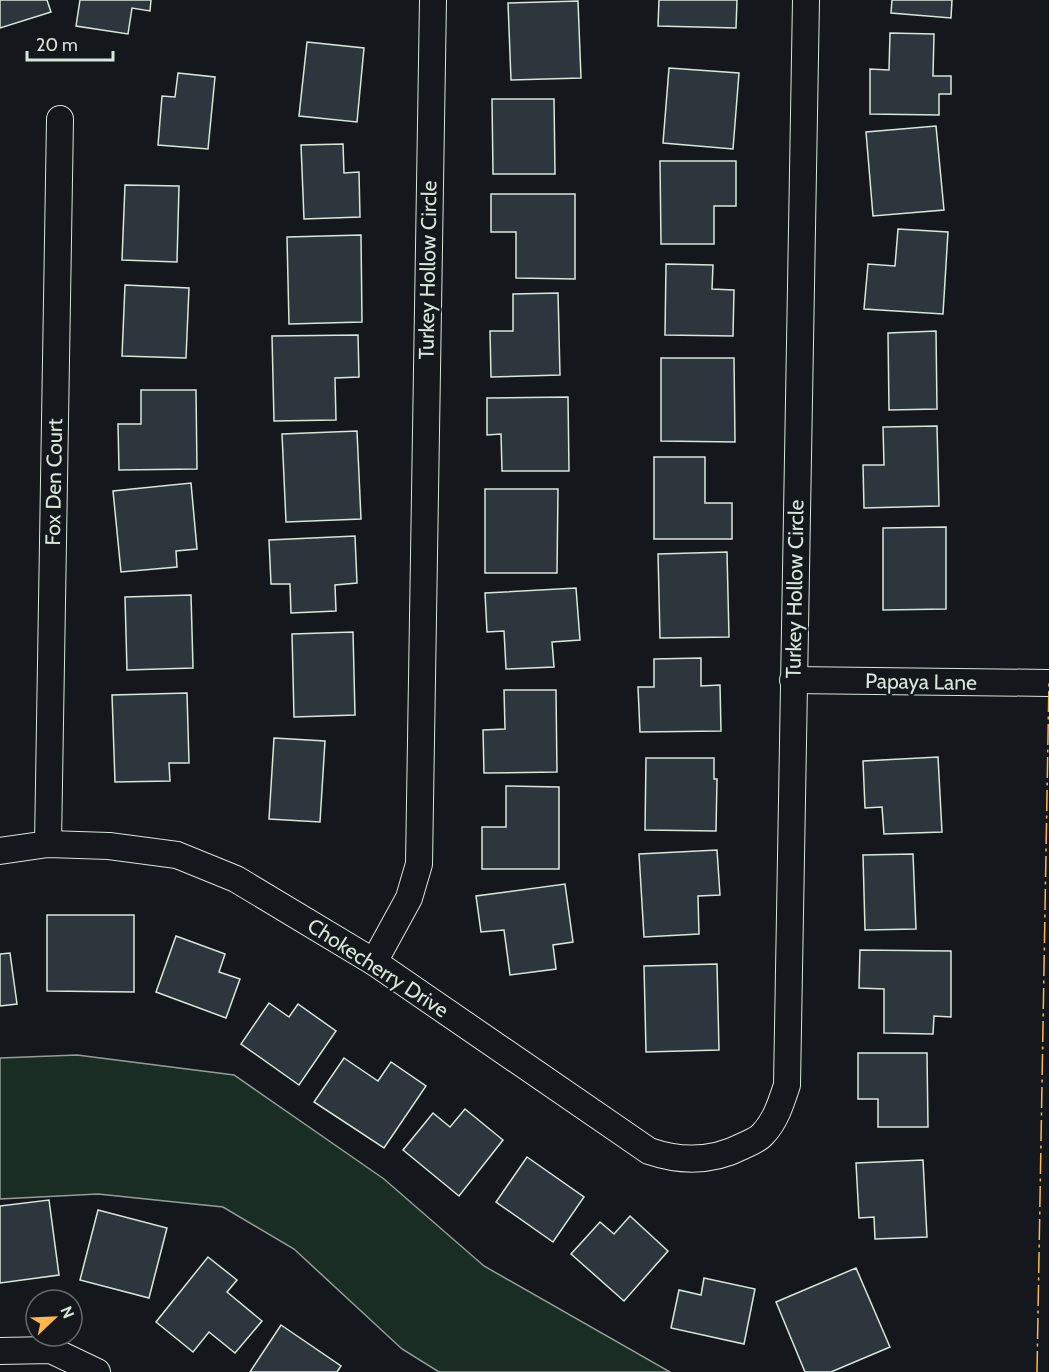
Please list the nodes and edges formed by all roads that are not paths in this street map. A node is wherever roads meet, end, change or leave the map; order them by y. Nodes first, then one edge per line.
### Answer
1 (433, 0) edge
2 (806, 0) edge
3 (60, 119) dead end
4 (793, 680) junction
5 (1049, 683) edge
6 (48, 844) junction
7 (0, 851) edge
8 (374, 962) junction
9 (730, 1153) joint
10 (0, 1351) edge
11 (97, 1372) edge

1 - 8 street, Turkey Hollow Circle
2 - 4 street, Turkey Hollow Circle
3 - 6 street, Fox Den Court
4 - 5 street, Papaya Lane
4 - 9 street, Turkey Hollow Circle
6 - 7 street, Chokecherry Drive
6 - 8 street, Chokecherry Drive
8 - 9 street, Chokecherry Drive
10 - 11 street

